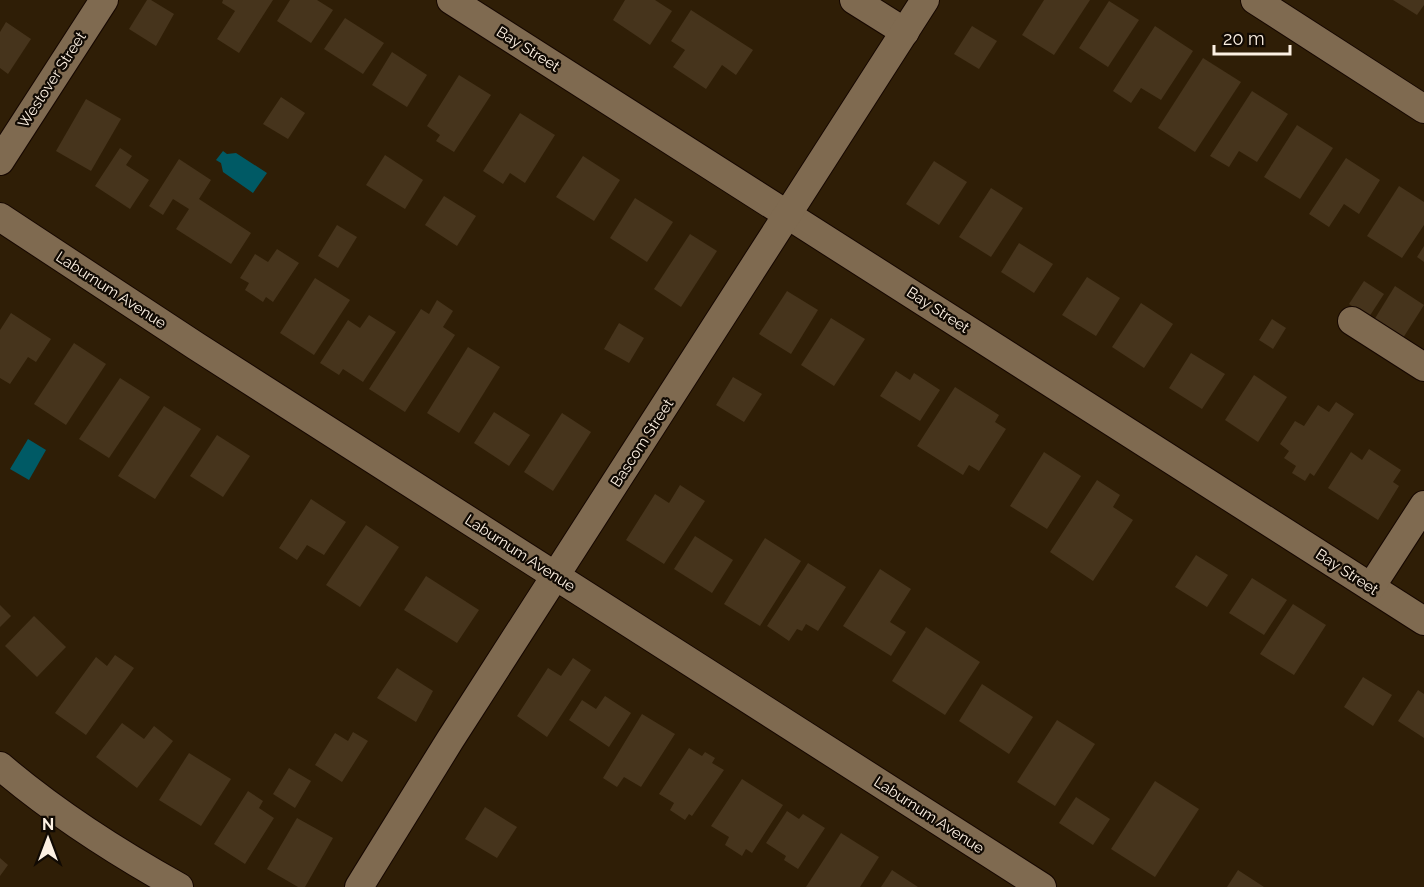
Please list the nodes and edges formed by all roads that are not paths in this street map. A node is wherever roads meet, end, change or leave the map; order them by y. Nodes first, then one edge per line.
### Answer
1 (104, 0) edge
2 (451, 0) edge
3 (854, 0) edge
4 (925, 0) edge
5 (1255, 0) edge
6 (905, 32) junction
7 (1424, 109) edge
8 (0, 161) edge
9 (789, 214) junction
10 (0, 217) edge
11 (1352, 321) dead end
12 (1424, 367) edge
13 (1424, 505) edge
14 (556, 576) junction
15 (1371, 587) junction
16 (1424, 621) edge
17 (0, 766) edge
18 (178, 887) edge
19 (359, 887) edge
20 (1042, 887) edge

1 - 8 street, Westover Street
2 - 9 street, Bay Street
3 - 6 street
4 - 6 street, Bascom Street
5 - 7 street
6 - 9 street, Bascom Street
9 - 14 street, Bascom Street
9 - 15 street, Bay Street
10 - 14 street, Laburnum Avenue
11 - 12 street
13 - 15 street
14 - 19 street, Bascom Street
14 - 20 street, Laburnum Avenue
15 - 16 street, Bay Street
17 - 18 street

